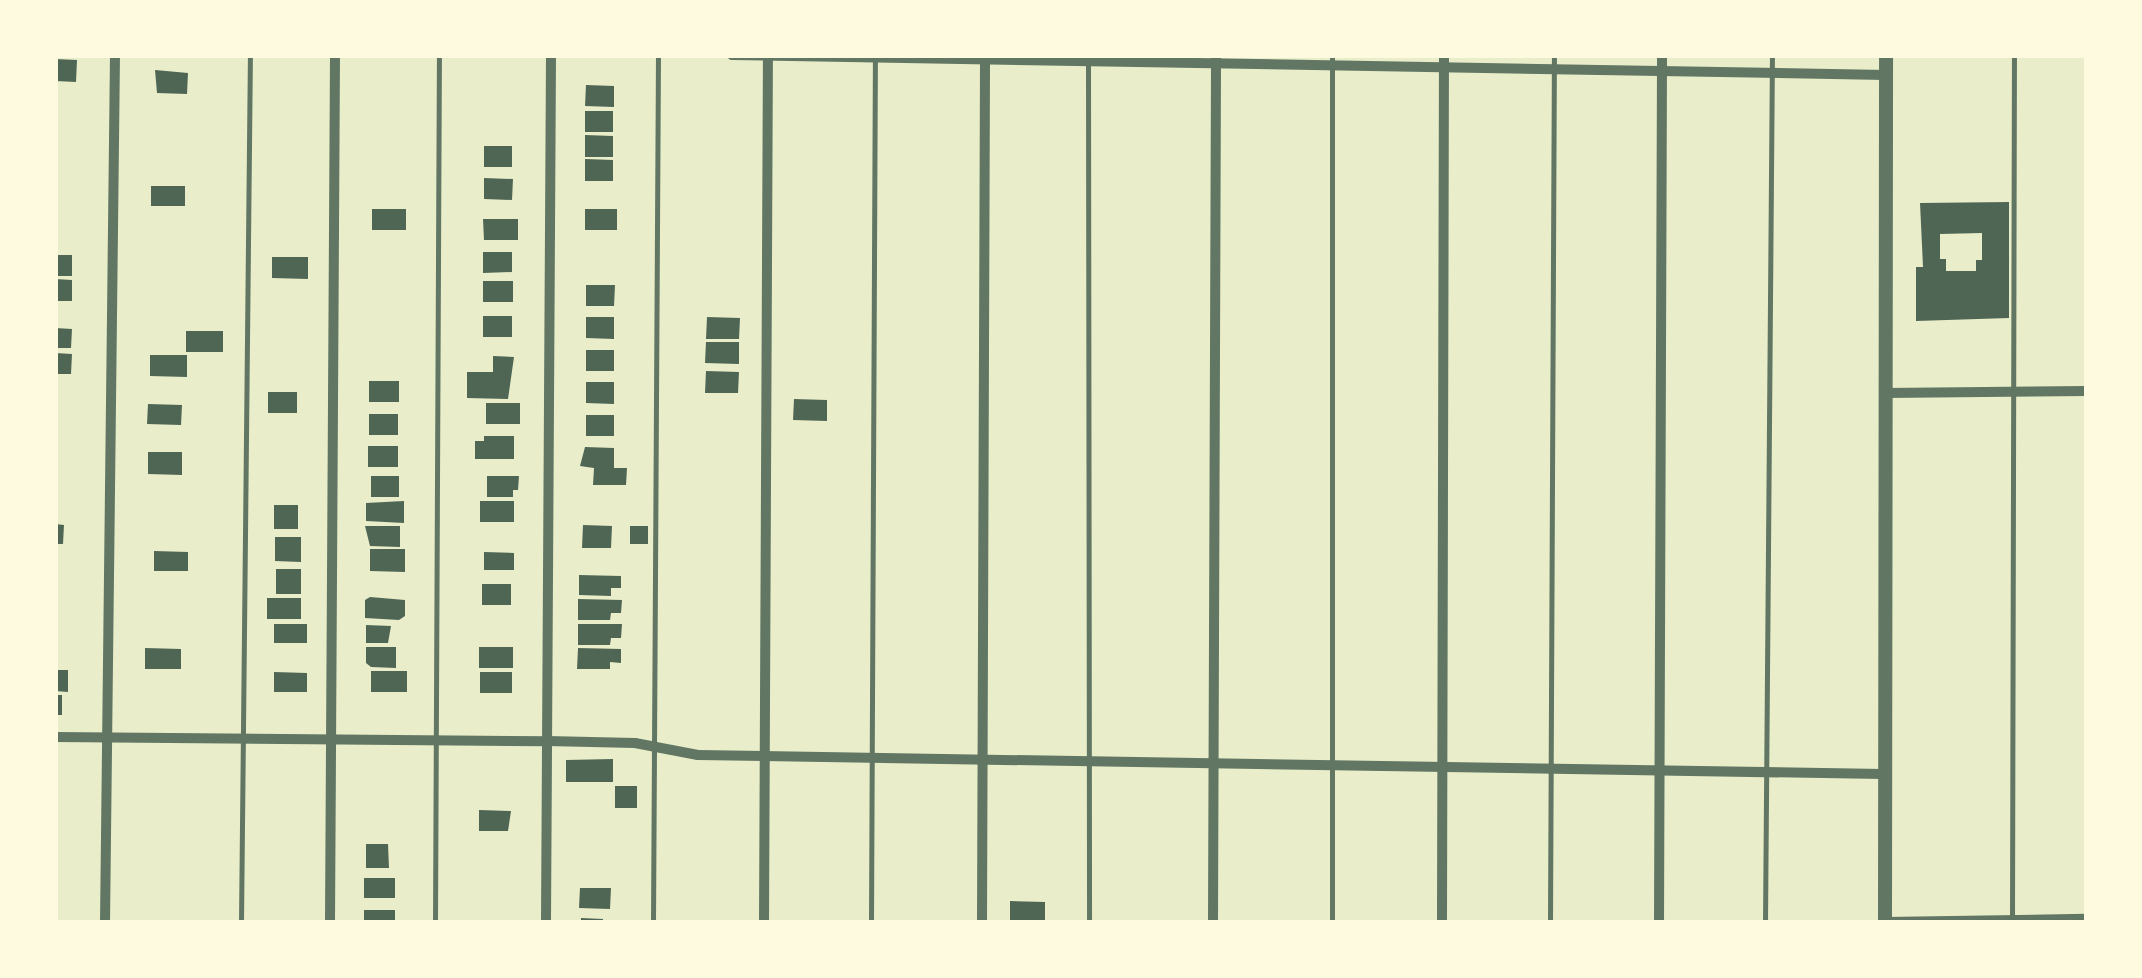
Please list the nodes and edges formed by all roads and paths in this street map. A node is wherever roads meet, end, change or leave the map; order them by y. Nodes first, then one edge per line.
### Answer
1 (115, 55) edge
2 (250, 55) edge
3 (335, 55) edge
4 (439, 55) edge
5 (551, 55) edge
6 (658, 55) edge
7 (732, 55) edge
8 (768, 55) edge
9 (1444, 55) edge
10 (1554, 55) edge
11 (1662, 55) edge
12 (1772, 55) edge
13 (1886, 55) edge
14 (2014, 55) edge
15 (876, 56) edge
16 (985, 57) edge
17 (1088, 59) edge
18 (1216, 60) edge
19 (1332, 61) edge
20 (1444, 68) junction
21 (1554, 70) junction
22 (1662, 72) junction
23 (1772, 74) junction
24 (1886, 75) junction
25 (2010, 392) junction
26 (2087, 392) edge
27 (1885, 394) junction
28 (55, 737) edge
29 (107, 738) junction
30 (332, 739) junction
31 (435, 739) junction
32 (241, 740) junction
33 (547, 740) junction
34 (654, 748) junction
35 (765, 754) junction
36 (871, 756) junction
37 (982, 758) junction
38 (1090, 760) junction
39 (1213, 762) junction
40 (1333, 764) junction
41 (1442, 766) junction
42 (1552, 768) junction
43 (1660, 770) junction
44 (1764, 772) junction
45 (1884, 774) junction
46 (2087, 920) edge
47 (1885, 922) edge
48 (2012, 922) edge
49 (104, 923) edge
50 (240, 923) edge
51 (330, 923) edge
52 (435, 923) edge
53 (546, 923) edge
54 (653, 923) edge
55 (764, 923) edge
56 (871, 923) edge
57 (982, 923) edge
58 (1089, 923) edge
59 (1213, 923) edge
60 (1332, 923) edge
61 (1442, 923) edge
62 (1550, 923) edge
63 (1659, 923) edge
64 (1765, 923) edge

1 - 29 street
2 - 32 lane
3 - 30 street
4 - 31 lane
5 - 33 street
6 - 34 lane
7 - 8 street
8 - 15 street
8 - 35 street
9 - 20 street
10 - 21 lane
11 - 22 street
12 - 23 lane
13 - 24 street
14 - 25 lane
15 - 16 street
15 - 36 lane
16 - 17 street
16 - 37 street
17 - 18 street
17 - 38 lane
18 - 19 street
18 - 39 street
19 - 20 street
19 - 40 lane
20 - 21 street
20 - 41 street
21 - 22 street
21 - 42 lane
22 - 23 street
22 - 43 street
23 - 24 street
23 - 44 lane
24 - 27 street
25 - 26 street
25 - 27 street
25 - 48 lane
27 - 45 street
28 - 29 street
29 - 32 street
29 - 49 street
30 - 31 street
30 - 32 street
30 - 51 street
31 - 33 street
31 - 52 lane
32 - 50 lane
33 - 34 street
33 - 53 street
34 - 35 street
34 - 54 lane
35 - 36 street
35 - 55 street
36 - 37 street
36 - 56 lane
37 - 38 street
37 - 57 street
38 - 39 street
38 - 58 lane
39 - 40 street
39 - 59 street
40 - 41 street
40 - 60 lane
41 - 42 street
41 - 61 street
42 - 43 street
42 - 62 lane
43 - 44 street
43 - 63 street
44 - 45 street
44 - 64 lane
45 - 47 street
46 - 48 street
47 - 48 street

